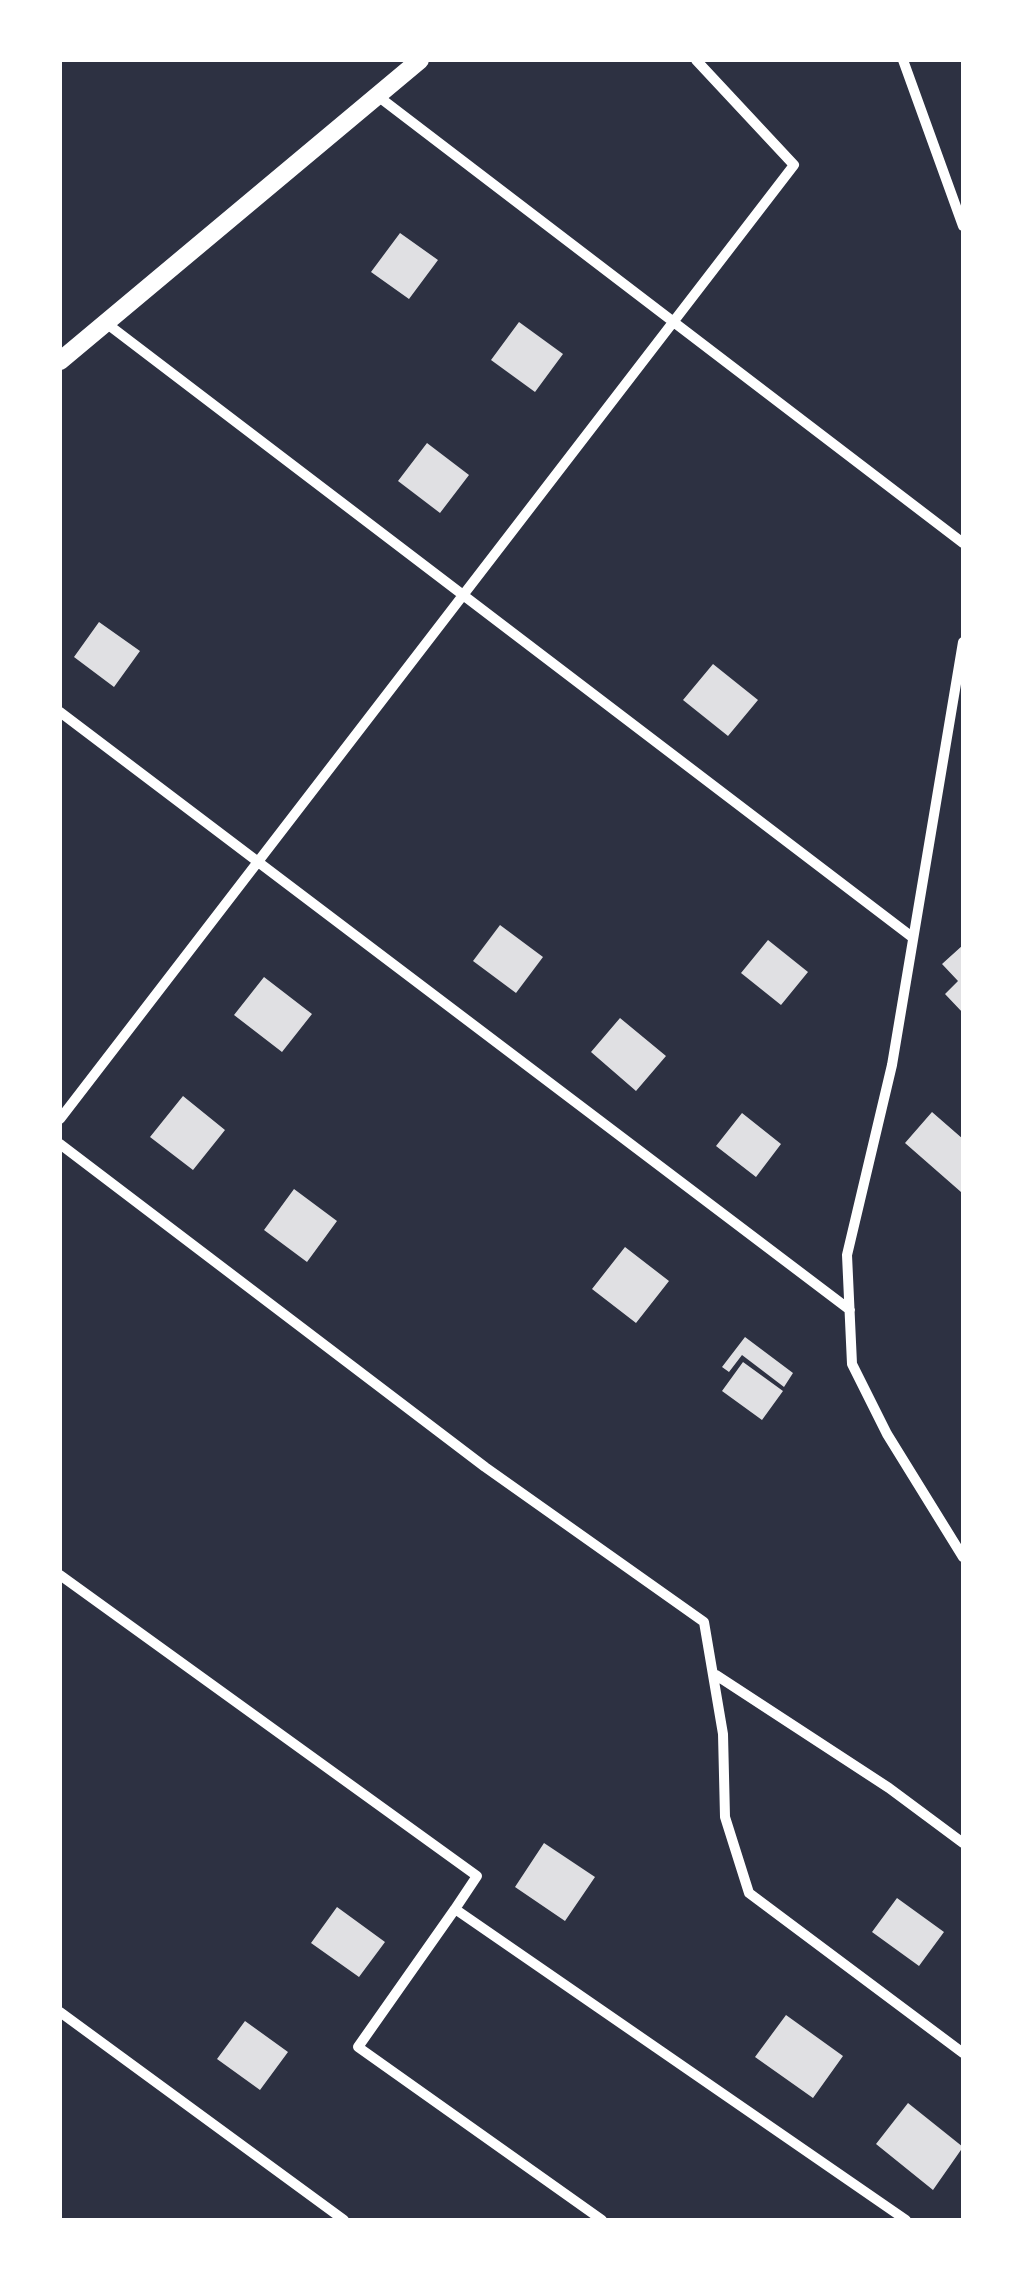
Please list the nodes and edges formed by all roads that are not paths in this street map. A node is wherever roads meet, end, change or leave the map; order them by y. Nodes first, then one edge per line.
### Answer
1 (420, 60) edge
2 (696, 60) edge
3 (904, 60) edge
4 (379, 97) junction
5 (963, 226) edge
6 (674, 322) junction
7 (106, 324) junction
8 (60, 361) edge
9 (963, 544) edge
10 (464, 596) junction
11 (963, 642) edge
12 (60, 712) edge
13 (258, 862) junction
14 (912, 937) junction
15 (60, 1119) edge
16 (60, 1144) edge
17 (850, 1310) junction
18 (963, 1557) edge
19 (60, 1575) edge
20 (716, 1675) junction
21 (963, 1843) edge
22 (455, 1909) junction
23 (60, 2012) edge
24 (963, 2053) edge
25 (344, 2220) edge
26 (602, 2220) edge
27 (906, 2220) edge

1 - 4 street
2 - 6 street
3 - 5 street
4 - 6 street
4 - 7 street
6 - 9 street
6 - 10 street
7 - 8 street
7 - 10 street
10 - 13 street
10 - 14 street
11 - 14 street
12 - 13 street
13 - 15 street
13 - 17 street
14 - 17 street
16 - 20 street
17 - 18 street
19 - 22 street
20 - 21 street
20 - 24 street
22 - 26 street
22 - 27 street
23 - 25 street

